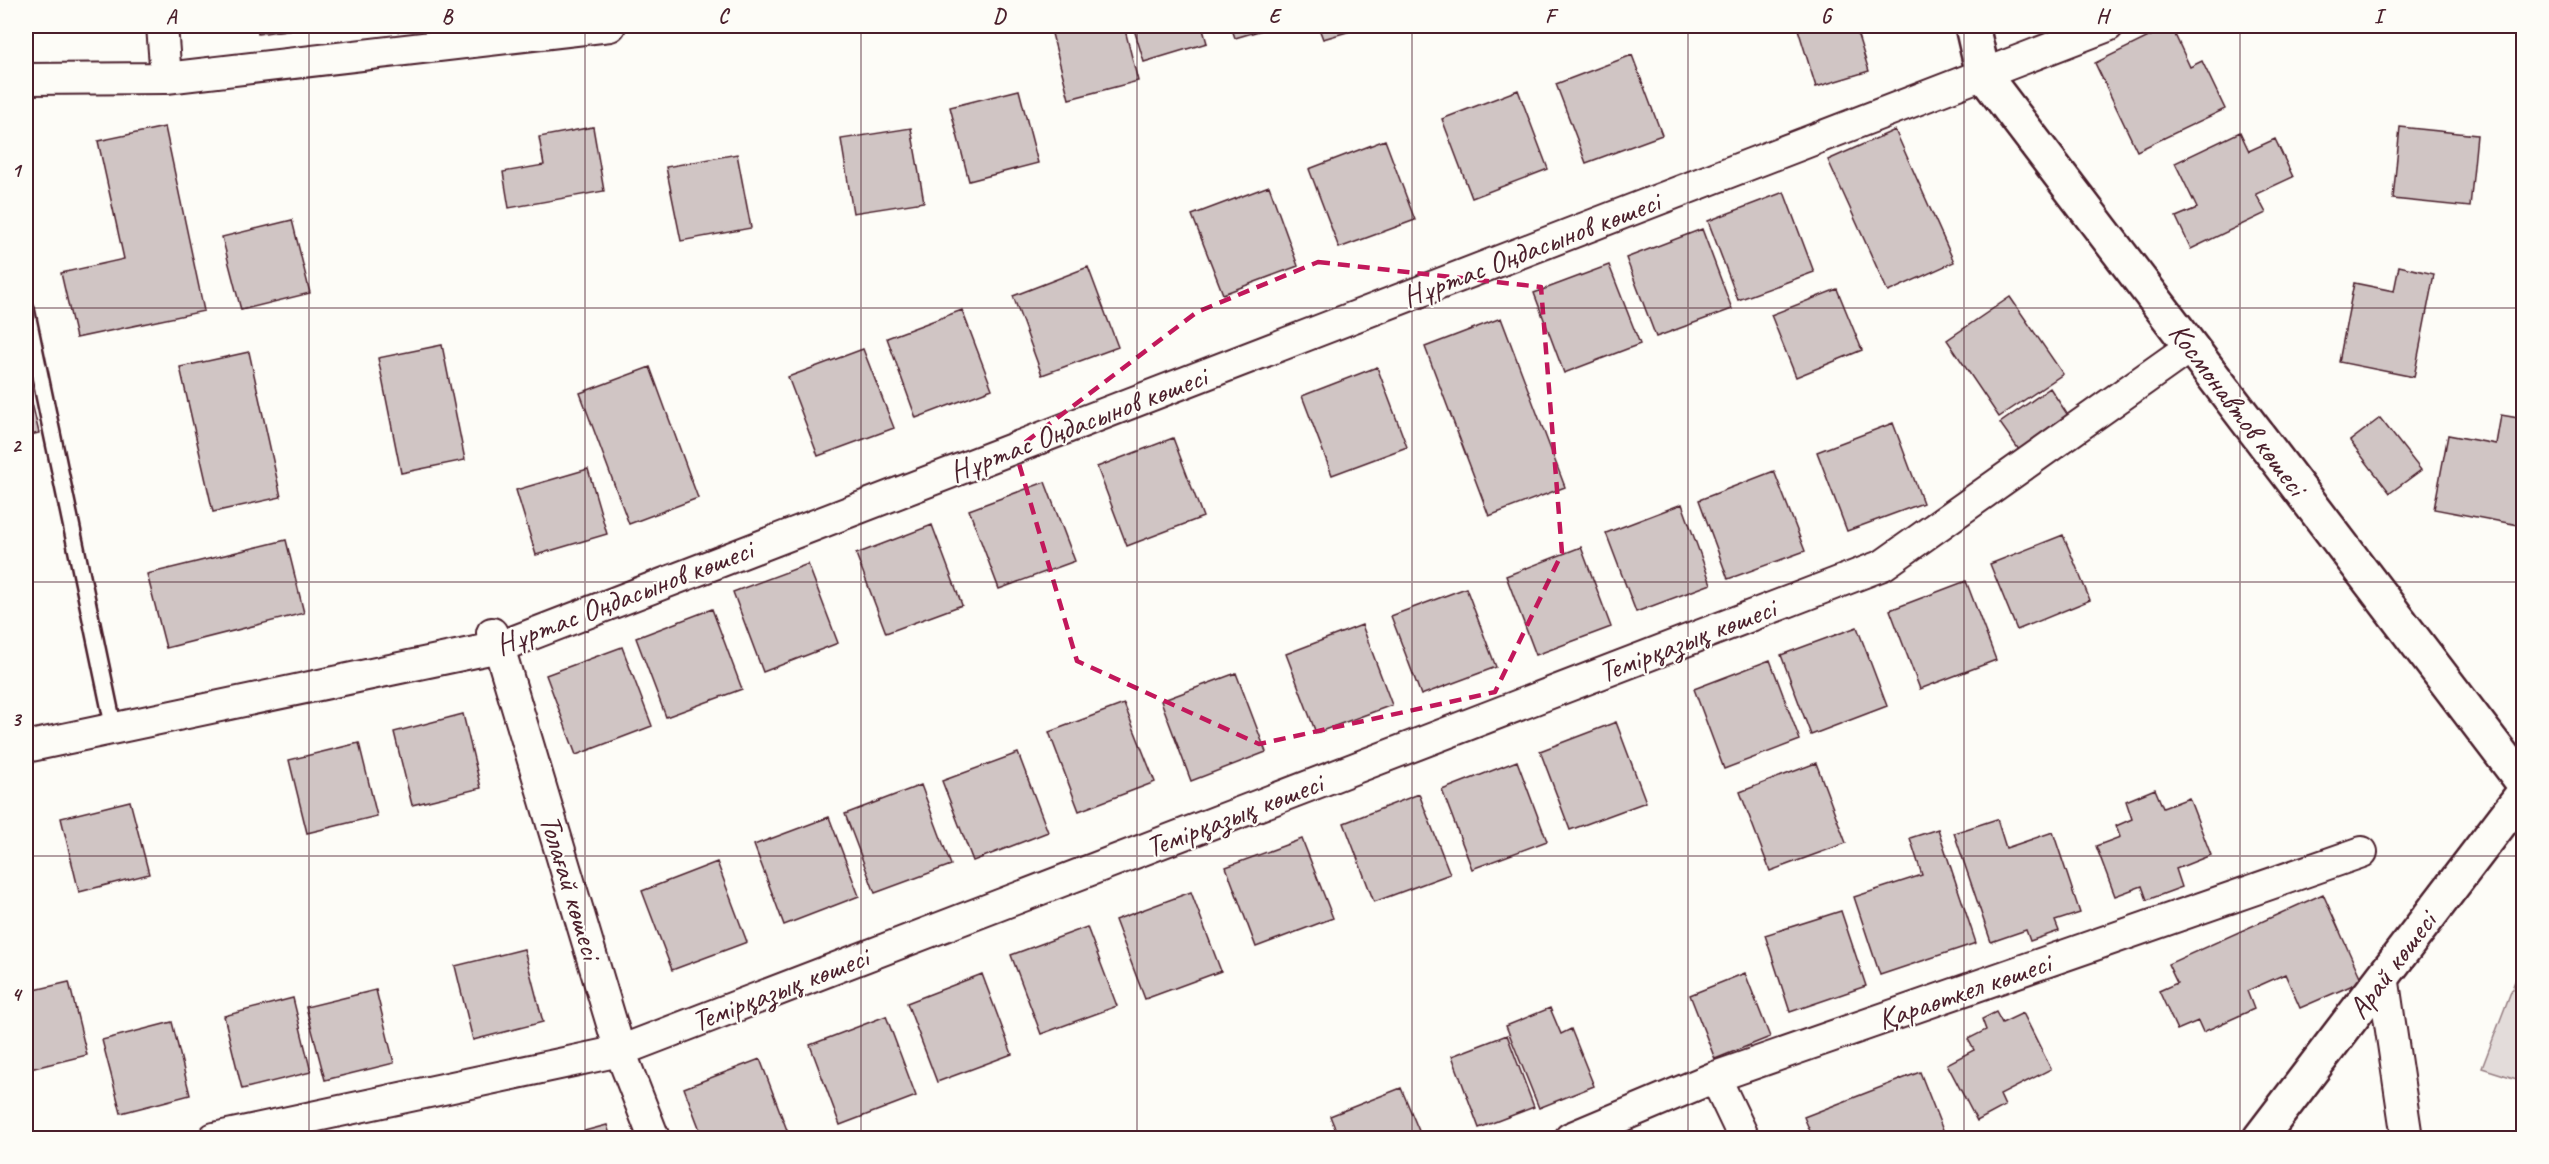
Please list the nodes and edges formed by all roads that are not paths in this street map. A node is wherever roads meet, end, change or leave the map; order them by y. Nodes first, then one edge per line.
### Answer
1 (162, 26) edge
2 (610, 26) edge
3 (1972, 26) edge
4 (2108, 26) edge
5 (1983, 74) junction
6 (166, 78) junction
7 (26, 79) edge
8 (26, 309) edge
9 (2190, 347) junction
10 (495, 640) junction
11 (114, 729) junction
12 (26, 747) edge
13 (2523, 784) edge
14 (2523, 792) edge
15 (2362, 852) dead end
16 (2383, 976) junction
17 (620, 1051) junction
18 (1715, 1077) junction
19 (214, 1138) edge
20 (654, 1138) edge
21 (1570, 1138) edge
22 (1744, 1138) edge
23 (2260, 1138) edge
24 (2407, 1138) edge

1 - 6 street
2 - 6 street
3 - 5 street, Космонавтов көшесі
4 - 5 street, Нұртас Оңдасынов көшесі
5 - 9 street, Космонавтов көшесі
5 - 10 street, Нұртас Оңдасынов көшесі
6 - 7 street
8 - 11 lane
9 - 13 street, Космонавтов көшесі
9 - 17 street, Темірқазық көшесі
10 - 11 street, Нұртас Оңдасынов көшесі
10 - 17 street, Толағай көшесі
11 - 12 street, Нұртас Оңдасынов көшесі
14 - 16 street, Арай көшесі
15 - 18 street, Қараөткел көшесі
16 - 23 street, Арай көшесі
16 - 24 street
17 - 19 street, Темірқазық көшесі
17 - 20 street, Толағай көшесі
18 - 21 street, Қараөткел көшесі
18 - 22 street

